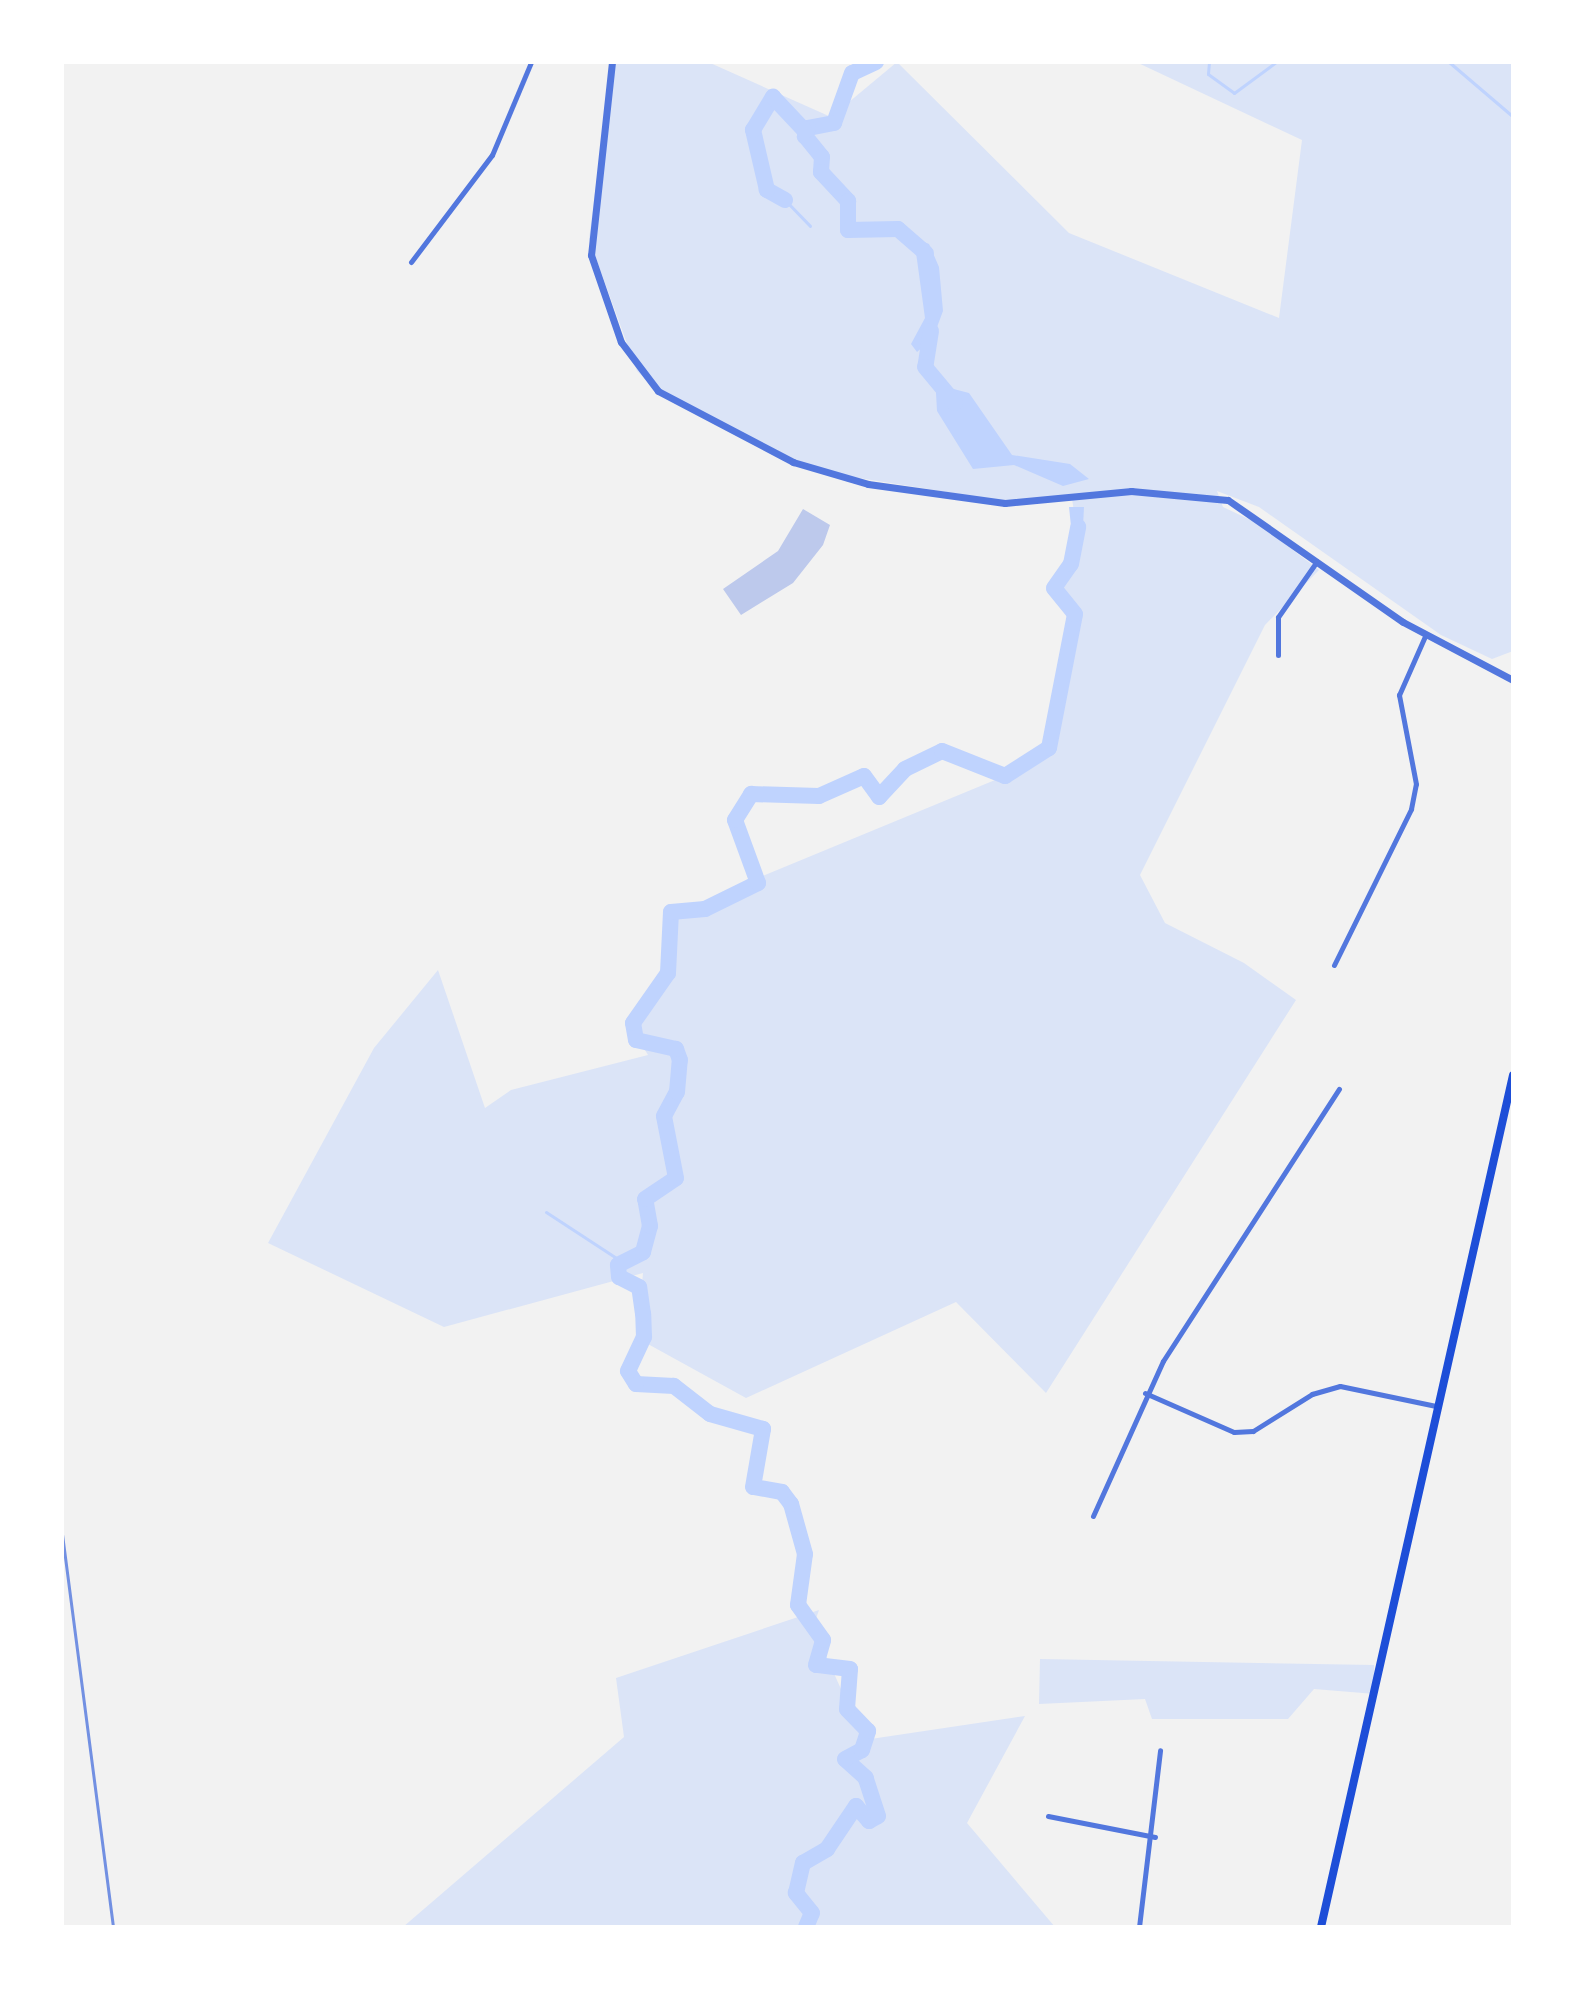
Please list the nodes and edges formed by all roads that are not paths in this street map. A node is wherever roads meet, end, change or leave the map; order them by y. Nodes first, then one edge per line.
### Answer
1 (531, 62) edge
2 (612, 62) edge
3 (411, 262) dead end
4 (1317, 561) junction
5 (1425, 636) junction
6 (1278, 655) dead end
7 (1513, 680) edge
8 (1334, 965) dead end
9 (1513, 1075) edge
10 (1339, 1089) dead end
11 (1145, 1393) junction
12 (1436, 1406) junction
13 (1093, 1516) dead end
14 (1160, 1750) dead end
15 (1048, 1816) dead end
16 (1155, 1837) junction
17 (1139, 1927) edge
18 (1321, 1927) edge

1 - 3 street
2 - 4 street
4 - 5 street
4 - 6 street
5 - 7 street
5 - 8 street
9 - 12 main road
10 - 11 street
11 - 12 street
11 - 13 street
12 - 18 main road
14 - 16 street
15 - 16 street
16 - 17 street

